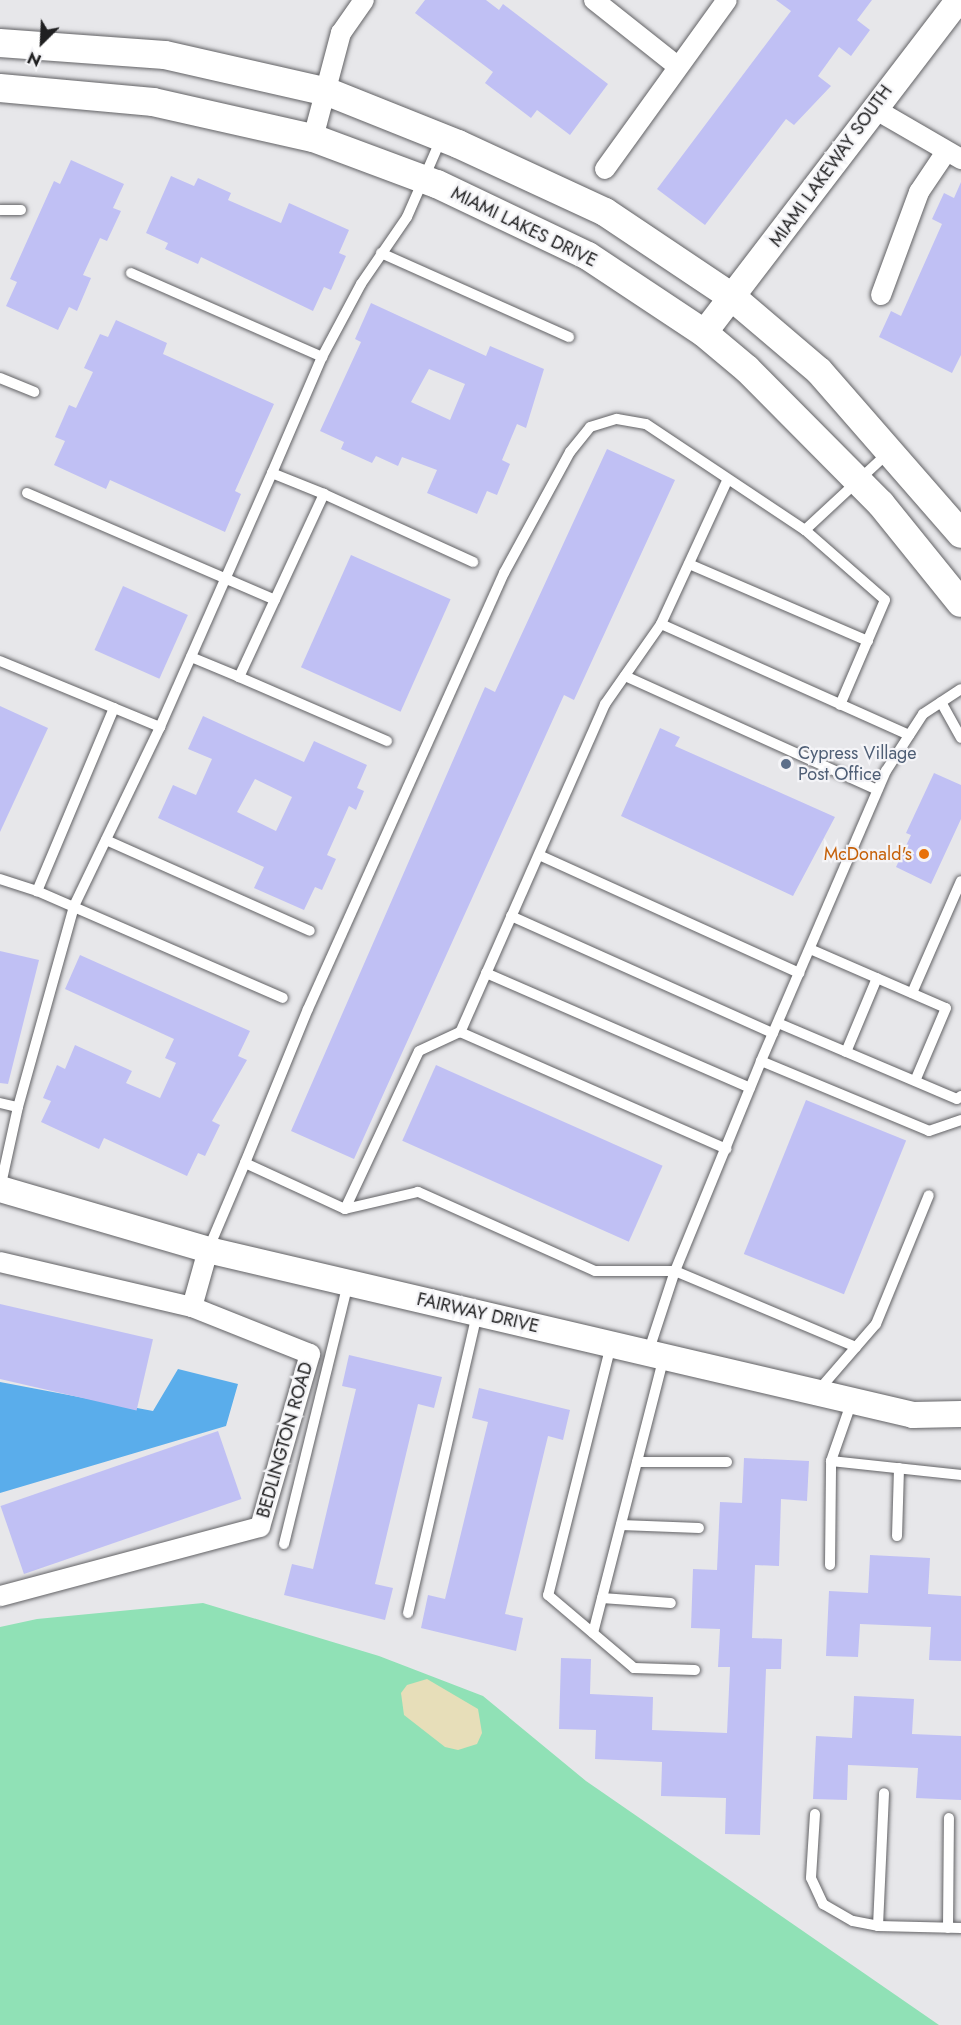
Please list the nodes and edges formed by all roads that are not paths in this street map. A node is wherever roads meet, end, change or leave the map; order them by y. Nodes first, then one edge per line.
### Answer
1 (364, 0) edge
2 (594, 0) edge
3 (727, 0) edge
4 (959, 0) edge
5 (0, 43) edge
6 (676, 65) junction
7 (0, 88) edge
8 (328, 92) junction
9 (873, 108) junction
10 (442, 137) junction
11 (313, 138) junction
12 (954, 156) edge
13 (605, 168) dead end
14 (425, 179) junction
15 (0, 210) edge
16 (21, 210) dead end
17 (381, 253) junction
18 (130, 273) dead end
19 (881, 295) dead end
20 (732, 297) junction
21 (704, 333) junction
22 (569, 337) dead end
23 (322, 357) junction
24 (0, 378) edge
25 (34, 392) dead end
26 (890, 450) junction
27 (272, 473) junction
28 (857, 480) junction
29 (727, 481) junction
30 (27, 493) dead end
31 (324, 494) junction
32 (805, 531) junction
33 (961, 534) edge
34 (473, 562) dead end
35 (689, 564) junction
36 (224, 578) junction
37 (275, 600) junction
38 (961, 603) edge
39 (661, 624) junction
40 (867, 641) junction
41 (191, 657) junction
42 (0, 661) edge
43 (625, 676) junction
44 (239, 677) junction
45 (961, 689) edge
46 (941, 702) junction
47 (840, 705) junction
48 (114, 708) junction
49 (160, 727) junction
50 (909, 735) junction
51 (961, 738) edge
52 (387, 741) dead end
53 (878, 790) junction
54 (106, 840) junction
55 (539, 855) junction
56 (0, 879) edge
57 (961, 881) edge
58 (37, 891) junction
59 (74, 906) junction
60 (511, 916) junction
61 (310, 931) dead end
62 (810, 949) junction
63 (486, 973) junction
64 (800, 973) junction
65 (877, 978) junction
66 (912, 993) junction
67 (283, 998) dead end
68 (776, 1028) junction
69 (460, 1032) junction
70 (846, 1052) junction
71 (761, 1061) junction
72 (915, 1081) junction
73 (750, 1088) junction
74 (959, 1097) edge
75 (0, 1103) edge
76 (18, 1107) junction
77 (961, 1120) edge
78 (726, 1149) junction
79 (245, 1163) junction
80 (0, 1189) edge
81 (929, 1195) dead end
82 (345, 1209) junction
83 (208, 1250) junction
84 (0, 1262) edge
85 (675, 1270) junction
86 (348, 1283) junction
87 (192, 1307) junction
88 (478, 1313) junction
89 (611, 1345) junction
90 (856, 1347) junction
91 (656, 1355) junction
92 (817, 1392) junction
93 (852, 1401) junction
94 (961, 1414) edge
95 (831, 1461) junction
96 (637, 1462) junction
97 (727, 1462) dead end
98 (899, 1468) junction
99 (961, 1475) edge
100 (621, 1525) junction
101 (699, 1528) dead end
102 (897, 1536) dead end
103 (284, 1544) dead end
104 (830, 1565) dead end
105 (0, 1596) edge
106 (602, 1599) junction
107 (671, 1603) dead end
108 (408, 1613) dead end
109 (593, 1633) junction
110 (695, 1670) dead end
111 (884, 1793) dead end
112 (815, 1814) dead end
113 (949, 1818) dead end
114 (878, 1926) junction
115 (948, 1928) junction
116 (961, 1928) edge

1 - 8 street
2 - 6 street
3 - 6 street
4 - 9 street, MIAMI LAKEWAY SOUTH
5 - 8 main road
6 - 13 street
7 - 11 main road, MIAMI LAKES DRIVE
8 - 10 main road
8 - 11 street
9 - 12 street
9 - 20 street, MIAMI LAKEWAY SOUTH
10 - 14 lane
10 - 20 main road
11 - 14 main road, MIAMI LAKES DRIVE
12 - 19 street
14 - 17 lane
14 - 21 main road, MIAMI LAKES DRIVE
15 - 16 lane
17 - 22 lane
17 - 23 lane
18 - 23 lane
20 - 21 street, MIAMI LAKEWAY SOUTH
20 - 26 main road
21 - 28 main road, MIAMI LAKES DRIVE
23 - 27 lane
24 - 25 lane
26 - 28 lane
26 - 33 main road
27 - 31 lane
27 - 36 lane
28 - 32 lane
28 - 38 main road, MIAMI LAKES DRIVE
29 - 32 lane
29 - 35 lane
29 - 79 lane
30 - 36 lane
31 - 34 lane
31 - 37 lane
32 - 40 lane
35 - 39 lane
35 - 40 lane
36 - 37 lane
36 - 41 lane
37 - 44 lane
39 - 43 lane
39 - 47 lane
40 - 47 lane
41 - 44 lane
41 - 49 lane
42 - 48 lane
43 - 53 lane
43 - 55 lane
44 - 52 lane
45 - 46 lane
46 - 50 lane
46 - 51 lane
47 - 50 lane
48 - 49 lane
48 - 58 lane
49 - 54 lane
50 - 53 lane
53 - 62 lane
54 - 59 lane
54 - 61 lane
55 - 60 lane
55 - 64 lane
56 - 58 lane
57 - 66 lane
58 - 59 lane
59 - 67 lane
59 - 76 lane
60 - 63 lane
60 - 68 lane
62 - 64 lane
62 - 65 lane
63 - 69 lane
63 - 73 lane
64 - 68 lane
65 - 66 lane
65 - 70 lane
66 - 72 lane
68 - 70 lane
68 - 71 lane
69 - 78 lane
69 - 82 lane
70 - 72 lane
71 - 73 lane
71 - 77 lane
72 - 74 lane
73 - 78 lane
75 - 76 lane
76 - 80 lane
78 - 85 lane
79 - 82 lane
79 - 83 lane
80 - 83 street, FAIRWAY DRIVE
81 - 90 lane
82 - 85 lane
83 - 86 street, FAIRWAY DRIVE
83 - 87 street
84 - 87 street, BEDLINGTON ROAD
85 - 90 lane
85 - 91 lane
86 - 88 street, FAIRWAY DRIVE
86 - 103 lane
87 - 105 street, BEDLINGTON ROAD
88 - 89 street, FAIRWAY DRIVE
88 - 108 lane
89 - 91 street, FAIRWAY DRIVE
89 - 109 lane
90 - 92 lane
91 - 92 street, FAIRWAY DRIVE
91 - 96 lane
92 - 93 street, FAIRWAY DRIVE
93 - 94 street, FAIRWAY DRIVE
93 - 95 lane
95 - 98 lane
95 - 104 lane
96 - 97 lane
96 - 100 lane
98 - 99 lane
98 - 102 lane
100 - 101 lane
100 - 106 lane
106 - 107 lane
106 - 109 lane
109 - 110 lane
111 - 114 lane
112 - 114 lane
113 - 115 lane
114 - 115 lane
115 - 116 lane

